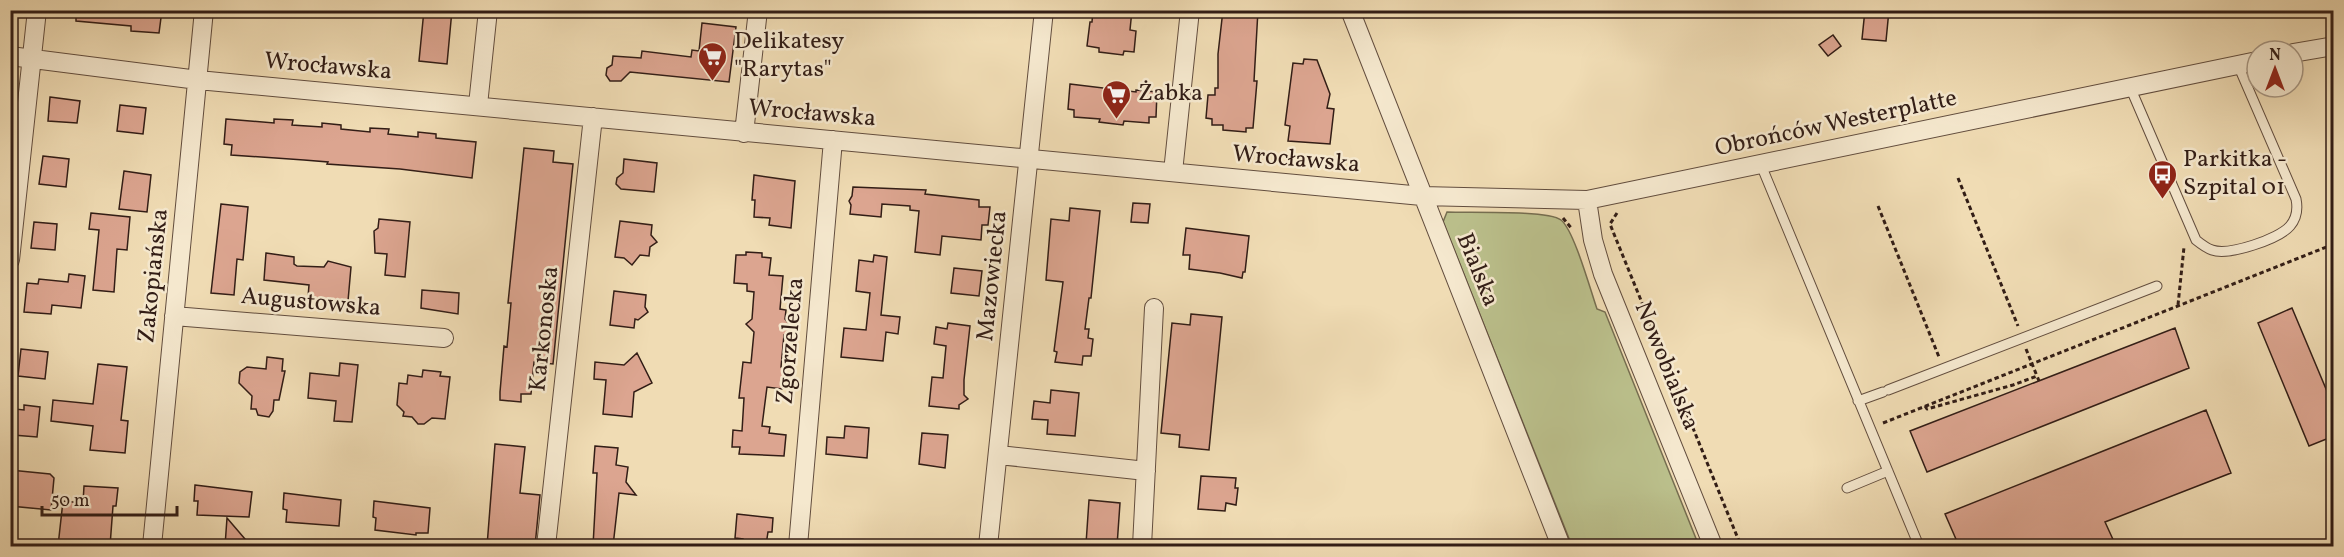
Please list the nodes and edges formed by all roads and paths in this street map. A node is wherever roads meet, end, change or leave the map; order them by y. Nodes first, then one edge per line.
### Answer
1 (37, 10) edge
2 (204, 10) edge
3 (488, 10) edge
4 (758, 10) edge
5 (1044, 10) edge
6 (1190, 10) edge
7 (1350, 10) edge
8 (2334, 46) edge
9 (2305, 51) edge
10 (10, 56) edge
11 (32, 59) junction
12 (2245, 64) edge
13 (2238, 65) junction
14 (198, 80) junction
15 (2130, 87) junction
16 (478, 105) junction
17 (593, 117) junction
18 (744, 133) junction
19 (833, 140) junction
20 (1028, 158) junction
21 (1761, 165) junction
22 (1173, 172) junction
23 (1959, 178) dead end
24 (1422, 195) junction
25 (1587, 200) junction
26 (1878, 206) dead end
27 (1623, 208) dead end
28 (2334, 244) edge
29 (2184, 246) dead end
30 (10, 260) edge
31 (2157, 286) dead end
32 (2178, 305) junction
33 (1154, 308) dead end
34 (174, 316) junction
35 (444, 338) dead end
36 (2023, 340) junction
37 (2032, 364) junction
38 (1944, 369) junction
39 (2037, 376) junction
40 (2039, 381) dead end
41 (1858, 401) junction
42 (1925, 406) junction
43 (1870, 429) junction
44 (999, 455) junction
45 (1146, 471) junction
46 (1888, 471) junction
47 (1847, 488) dead end
48 (152, 546) edge
49 (546, 546) edge
50 (798, 546) edge
51 (988, 546) edge
52 (1142, 546) edge
53 (1561, 546) edge
54 (1713, 546) edge
55 (1741, 546) edge
56 (1919, 546) edge

1 - 11 street
2 - 14 street, Zakopiańska
3 - 16 street
4 - 18 street
5 - 20 street, Mazowiecka
6 - 22 street
7 - 24 street, Bialska
8 - 9 street
10 - 11 street, Wrocławska
11 - 14 street, Wrocławska
11 - 30 street
12 - 13 street, Obrońców Westerplatte
13 - 15 street, Obrońców Westerplatte
13 - 15 lane
14 - 16 street, Wrocławska
14 - 34 street, Zakopiańska
15 - 21 street, Obrońców Westerplatte
16 - 17 street, Wrocławska
17 - 18 street, Wrocławska
17 - 49 street, Karkonoska
18 - 19 street, Wrocławska
19 - 20 street, Wrocławska
19 - 50 street, Zgorzelecka
20 - 22 street, Wrocławska
20 - 44 street, Mazowiecka
21 - 25 street, Obrońców Westerplatte
21 - 41 lane
22 - 24 street, Wrocławska
23 - 36 path
24 - 25 street, Obrońców Westerplatte
24 - 53 street, Bialska
25 - 54 street, Nowobialska
26 - 38 path
27 - 55 path
28 - 32 path
29 - 32 path
31 - 36 lane
32 - 37 path
33 - 45 street
34 - 35 street, Augustowska
34 - 48 street, Zakopiańska
36 - 37 path
36 - 38 lane
37 - 39 path
37 - 42 path
38 - 41 lane
39 - 40 path
39 - 42 path
41 - 43 lane
42 - 43 path
43 - 46 lane
44 - 45 street
44 - 51 street, Mazowiecka
45 - 52 street
46 - 47 lane
46 - 56 lane

